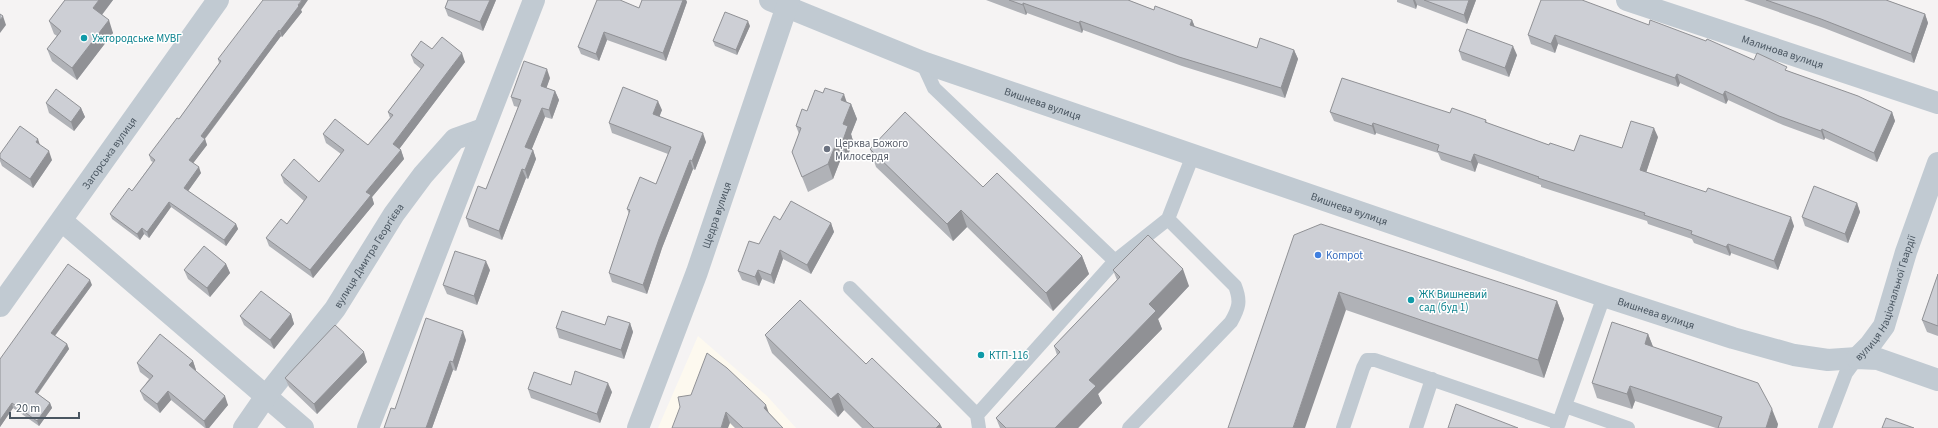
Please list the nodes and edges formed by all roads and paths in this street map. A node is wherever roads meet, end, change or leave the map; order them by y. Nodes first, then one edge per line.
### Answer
1 (218, 0) edge
2 (534, 0) edge
3 (1627, 0) edge
4 (782, 2) edge
5 (922, 62) junction
6 (1938, 102) edge
7 (483, 129) junction
8 (1193, 155) junction
9 (1938, 163) edge
10 (1168, 219) junction
11 (62, 220) junction
12 (1115, 261) junction
13 (850, 288) dead end
14 (1604, 296) junction
15 (0, 306) edge
16 (1857, 358) junction
17 (1432, 379) junction
18 (1938, 380) edge
19 (266, 396) junction
20 (1565, 406) junction
21 (978, 421) edge
22 (1558, 425) edge
23 (244, 428) edge
24 (303, 428) edge
25 (368, 428) edge
26 (638, 428) edge
27 (1129, 428) edge
28 (1343, 428) edge
29 (1416, 428) edge
30 (1628, 428) edge
31 (1825, 428) edge

1 - 11 street, Загорська вулиця
2 - 7 street
3 - 6 street, Малинова вулиця
4 - 5 street, Вишнева вулиця
4 - 26 street, Щедра вулиця
5 - 8 street, Вишнева вулиця
5 - 12 lane
7 - 19 street, вулиця Дмитра Георгієва
7 - 25 street
8 - 10 lane
8 - 14 street, Вишнева вулиця
9 - 16 street, вулиця Національної Гвардії
10 - 12 lane
10 - 27 lane
11 - 15 street, Загорська вулиця
11 - 19 street
12 - 21 lane
13 - 21 lane
14 - 16 street, Вишнева вулиця
14 - 20 lane
16 - 18 street, Вишнева вулиця
16 - 31 lane, вулиця Національної Гвардії
17 - 22 lane
17 - 28 lane
17 - 29 lane
19 - 23 street, вулиця Дмитра Георгієва
19 - 24 street
20 - 22 lane
20 - 30 lane

